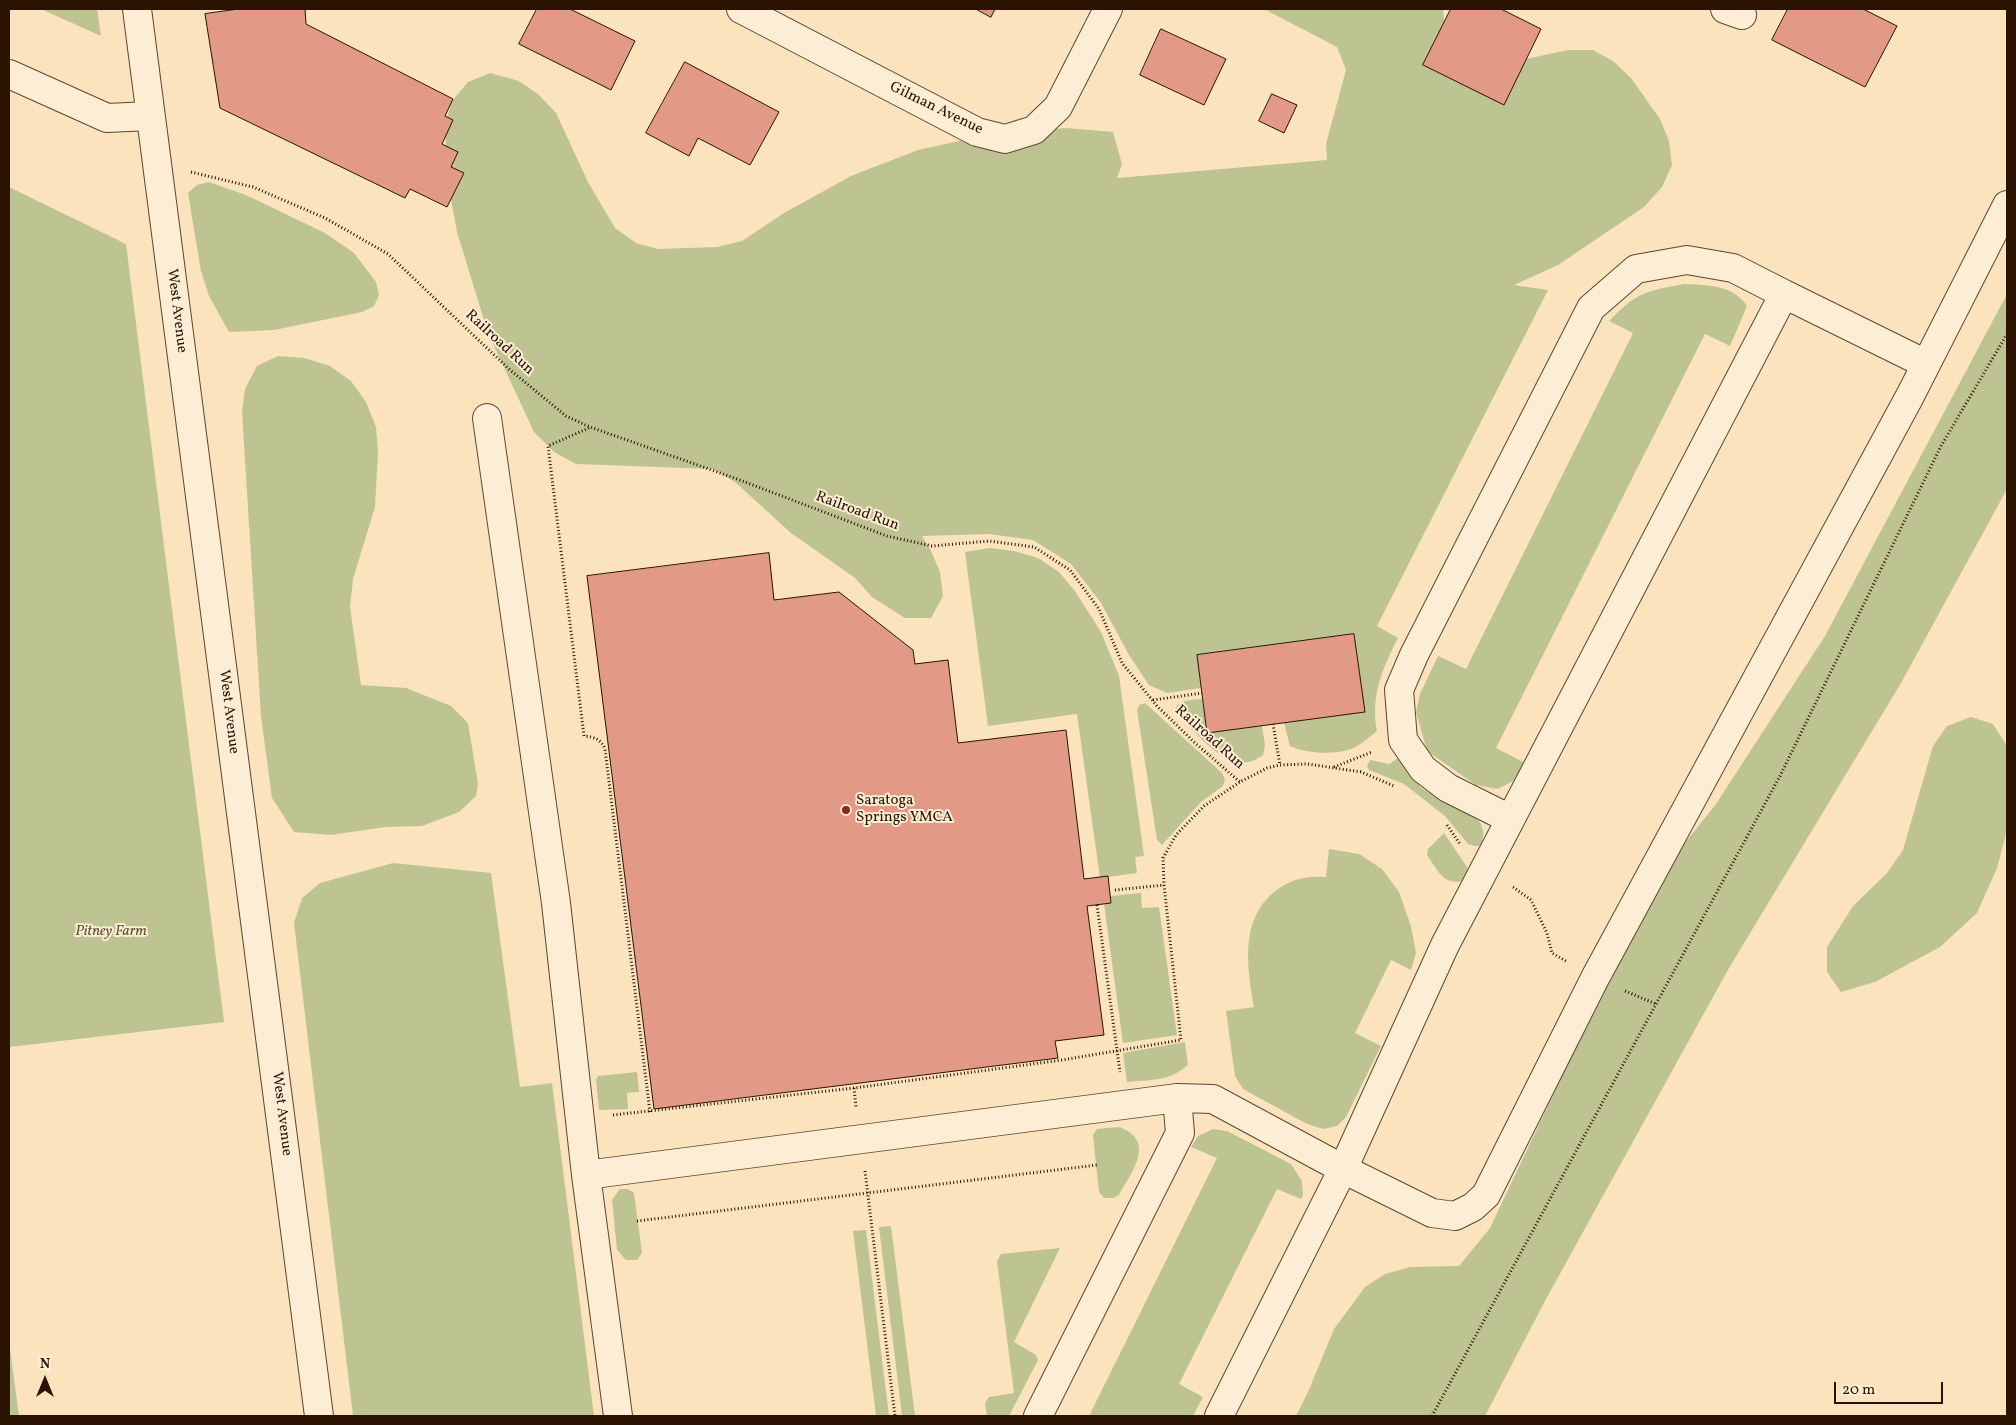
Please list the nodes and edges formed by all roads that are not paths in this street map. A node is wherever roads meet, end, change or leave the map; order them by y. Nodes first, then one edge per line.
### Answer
1 (137, 9) edge
2 (741, 9) edge
3 (1108, 9) edge
4 (9, 74) edge
5 (150, 116) junction
6 (2007, 204) edge
7 (1784, 294) junction
8 (1926, 364) junction
9 (487, 418) dead end
10 (1510, 819) junction
11 (1177, 1098) junction
12 (1343, 1169) junction
13 (586, 1175) junction
14 (319, 1416) edge
15 (618, 1416) edge
16 (1038, 1416) edge
17 (1219, 1416) edge

1 - 5 street, West Avenue
2 - 3 street, Gilman Avenue
4 - 5 street
5 - 14 street, West Avenue
6 - 8 street
7 - 8 street
7 - 10 street
7 - 10 street
8 - 12 street
9 - 13 street
10 - 12 street
11 - 12 street
11 - 13 street
11 - 16 street
12 - 17 street
13 - 15 street

